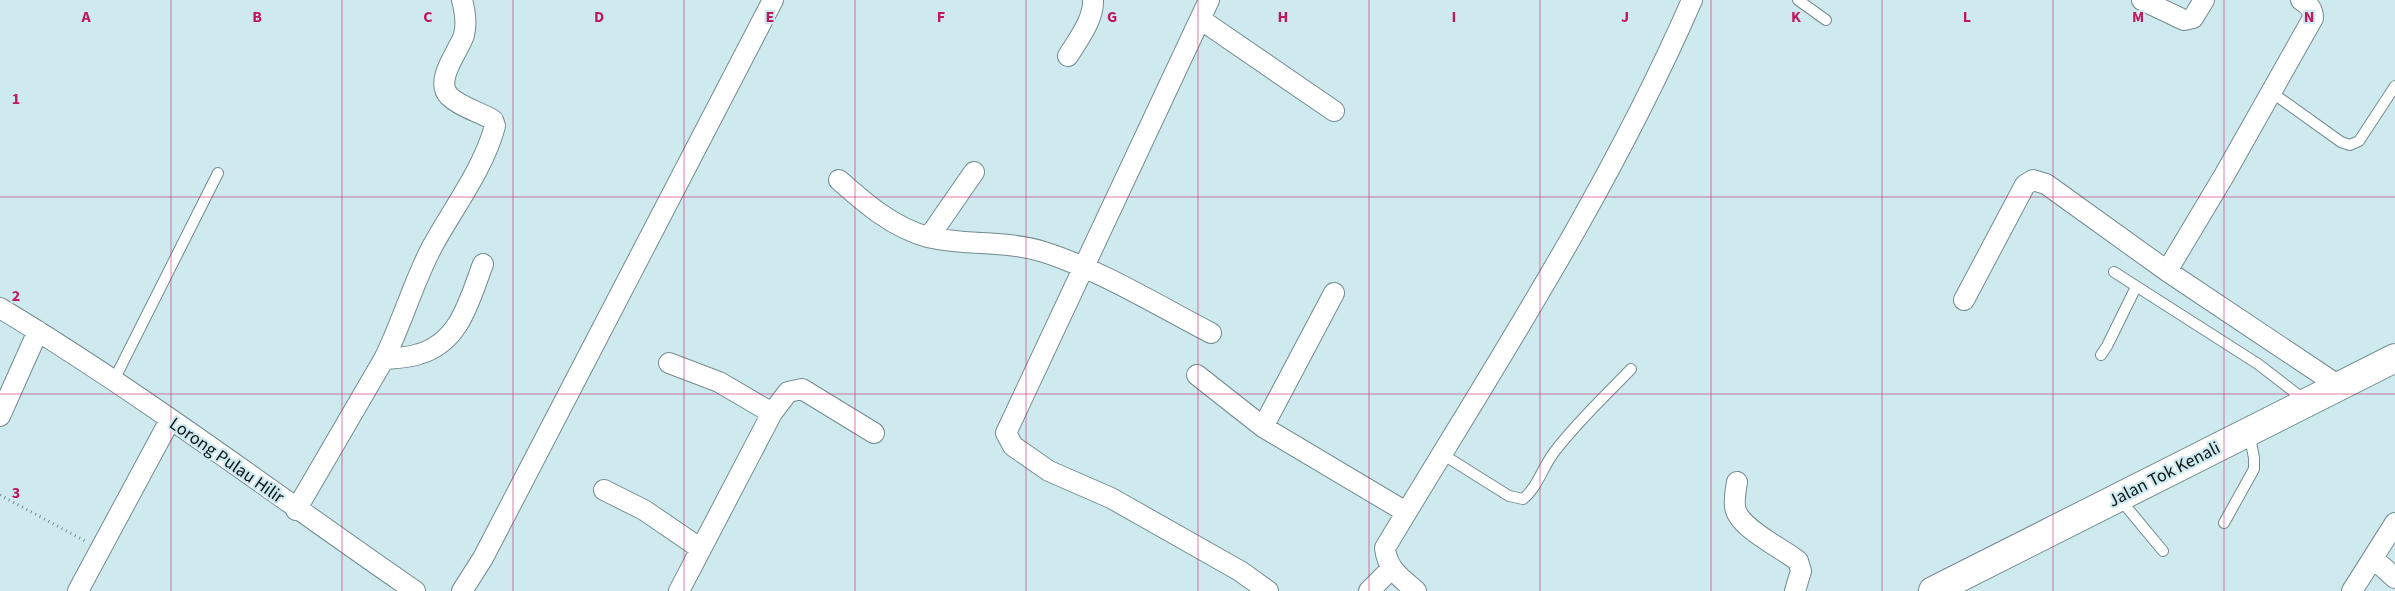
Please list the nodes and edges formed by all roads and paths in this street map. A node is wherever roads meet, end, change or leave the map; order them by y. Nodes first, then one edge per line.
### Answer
1 (462, 0) edge
2 (773, 0) edge
3 (1093, 0) edge
4 (1209, 0) edge
5 (1692, 0) edge
6 (1798, 0) edge
7 (2142, 0) edge
8 (2204, 0) edge
9 (2301, 0) edge
10 (1200, 19) junction
11 (1826, 20) dead end
12 (1068, 56) dead end
13 (2395, 86) edge
14 (2271, 92) junction
15 (1334, 112) dead end
16 (974, 172) dead end
17 (218, 173) dead end
18 (839, 180) dead end
19 (929, 237) junction
20 (483, 264) dead end
21 (1084, 268) junction
22 (2167, 271) junction
23 (2114, 272) dead end
24 (2136, 287) junction
25 (1334, 293) dead end
26 (1964, 300) dead end
27 (0, 308) edge
28 (38, 331) junction
29 (1211, 333) dead end
30 (2101, 355) dead end
31 (2395, 358) edge
32 (384, 359) junction
33 (669, 363) dead end
34 (1631, 369) dead end
35 (1197, 375) dead end
36 (113, 382) junction
37 (2339, 386) junction
38 (2308, 402) junction
39 (772, 413) junction
40 (0, 416) edge
41 (170, 420) junction
42 (1263, 427) junction
43 (874, 432) dead end
44 (2249, 432) junction
45 (1442, 454) junction
46 (1737, 482) dead end
47 (604, 490) dead end
48 (0, 495) edge
49 (2118, 497) junction
50 (296, 510) junction
51 (1406, 512) junction
52 (2224, 523) dead end
53 (2395, 523) edge
54 (100, 549) junction
55 (702, 549) junction
56 (2162, 551) dead end
57 (2374, 559) junction
58 (1391, 570) junction
59 (2395, 578) edge
60 (78, 591) edge
61 (415, 591) edge
62 (462, 591) edge
63 (678, 591) edge
64 (1268, 591) edge
65 (1368, 591) edge
66 (1416, 591) edge
67 (1795, 591) edge
68 (1933, 591) edge
69 (2352, 591) edge

1 - 32 street
2 - 62 street
3 - 12 street
4 - 10 street
5 - 45 street
6 - 11 lane
7 - 8 street
9 - 14 street
10 - 15 street
10 - 21 street
13 - 14 lane
14 - 22 street
16 - 19 street
17 - 36 lane
18 - 19 street
19 - 21 street
20 - 32 street
21 - 29 street
21 - 64 street
22 - 26 street
22 - 37 street
23 - 24 lane
24 - 30 lane
24 - 38 lane
25 - 42 street
27 - 28 street, Lorong Pulau Hilir
28 - 36 street, Lorong Pulau Hilir
28 - 40 street
31 - 37 main road, Jalan Tok Kenali
32 - 50 street
33 - 39 street
34 - 45 lane
35 - 42 street
36 - 41 street, Lorong Pulau Hilir
37 - 38 main road, Jalan Tok Kenali
38 - 44 main road, Jalan Tok Kenali
39 - 43 street
39 - 55 street
41 - 50 street, Lorong Pulau Hilir
41 - 54 street
42 - 51 street
44 - 49 main road, Jalan Tok Kenali
44 - 52 lane
45 - 51 street
46 - 67 street
47 - 55 street
48 - 54 path
49 - 56 lane
49 - 68 main road, Jalan Tok Kenali
50 - 61 street, Lorong Pulau Hilir
51 - 58 street
53 - 57 street
54 - 60 street
55 - 63 street
57 - 59 street
57 - 69 street
58 - 65 street
58 - 66 street

